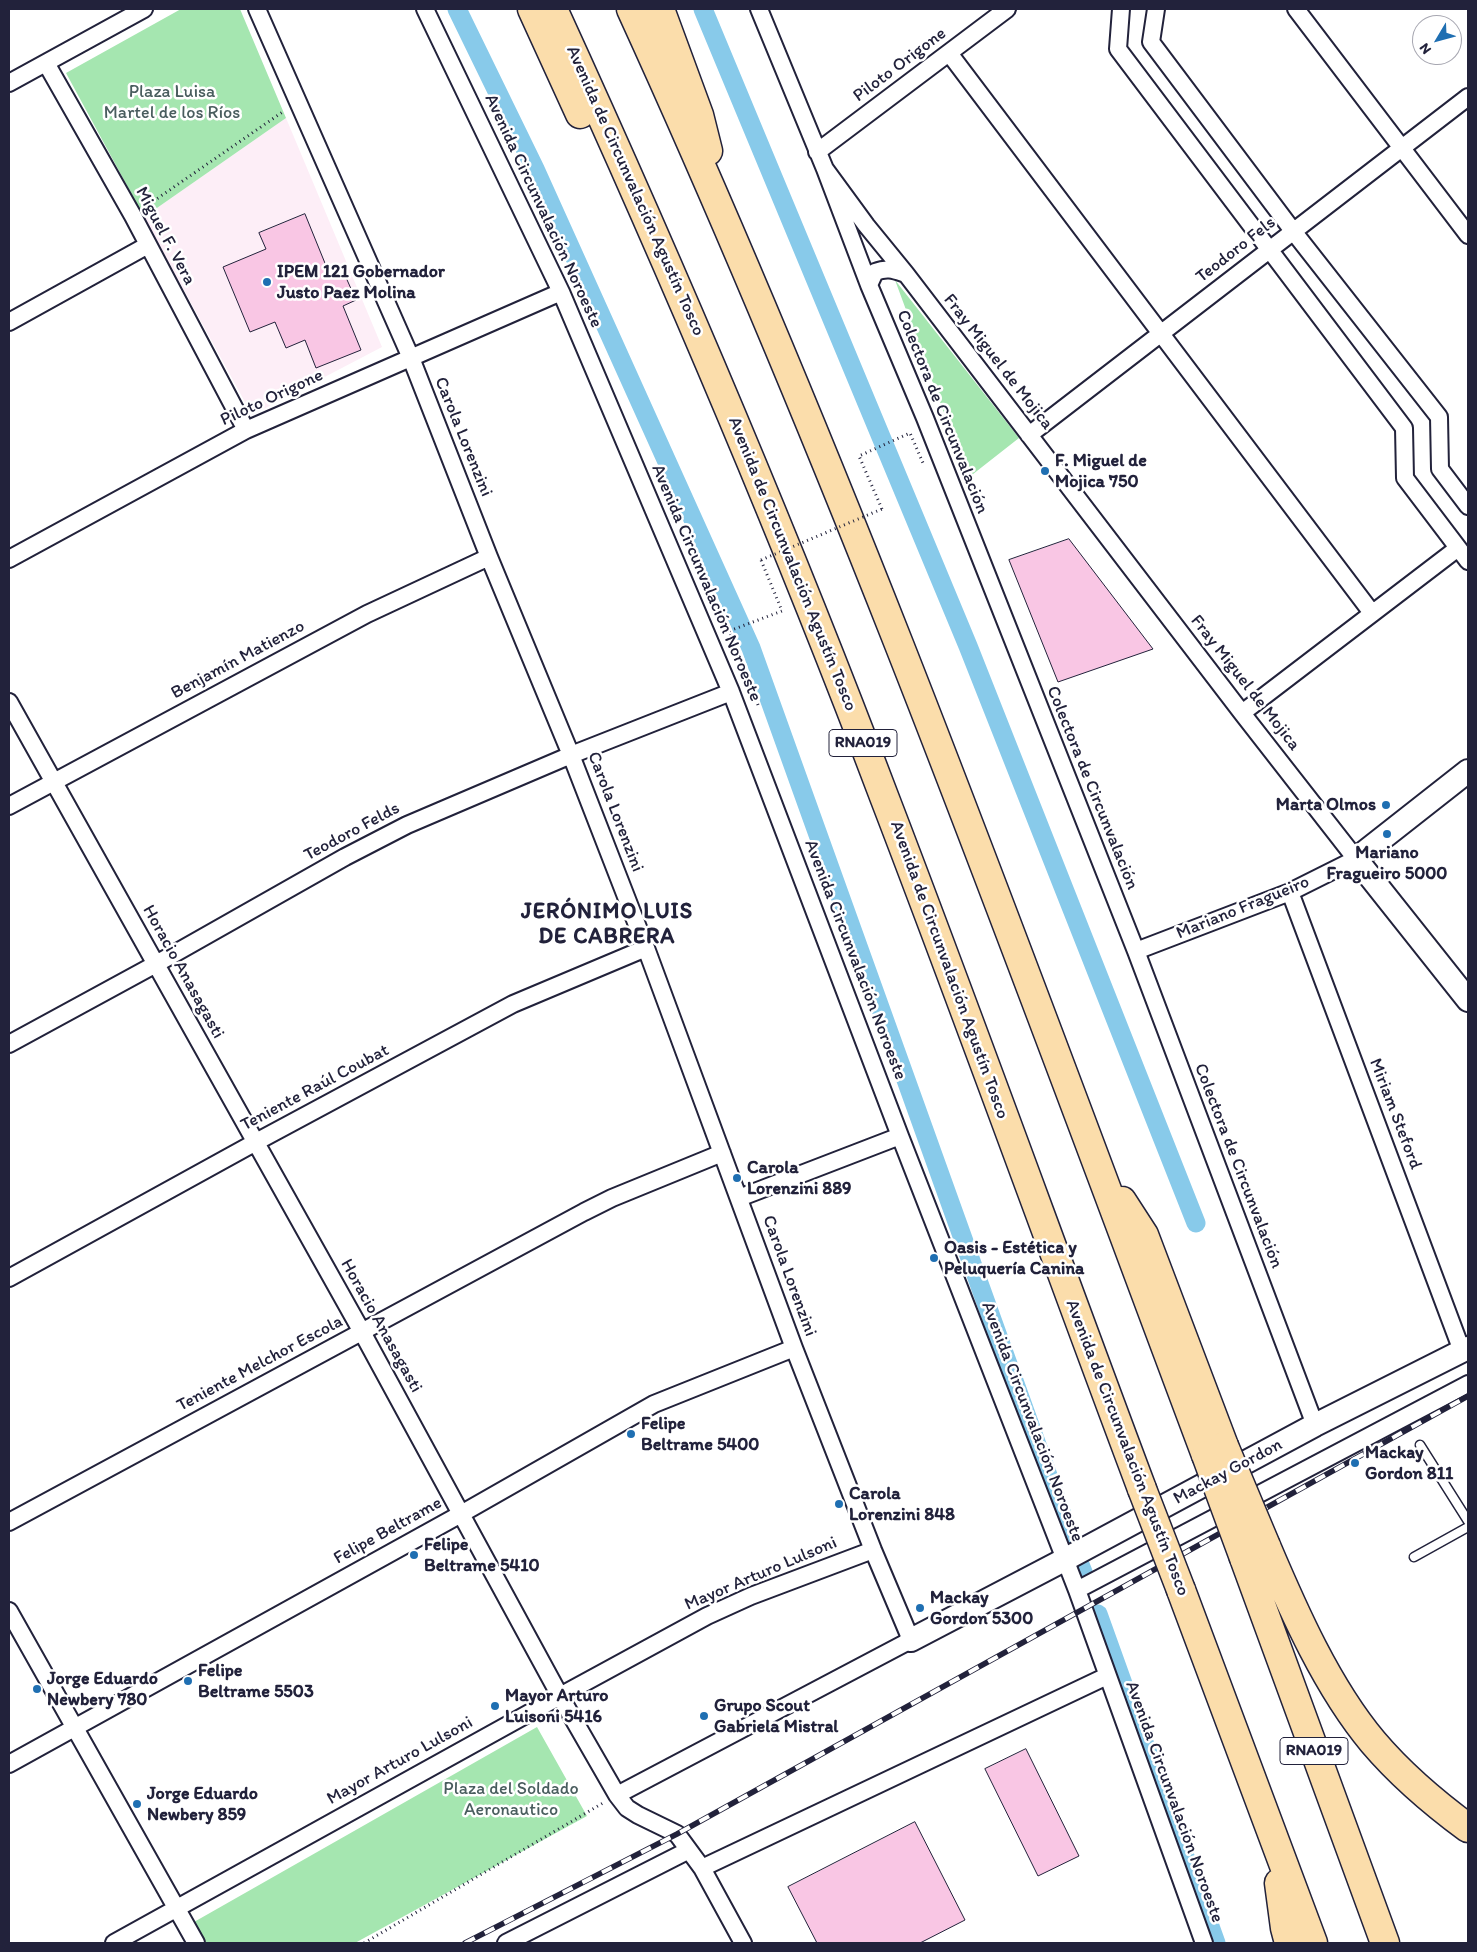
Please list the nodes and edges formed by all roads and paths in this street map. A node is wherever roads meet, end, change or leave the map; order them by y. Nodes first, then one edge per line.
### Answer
1 (144, 9) edge
2 (257, 9) edge
3 (425, 9) edge
4 (532, 9) edge
5 (554, 9) edge
6 (631, 9) edge
7 (660, 9) edge
8 (759, 9) edge
9 (1008, 9) edge
10 (1121, 9) edge
11 (1156, 9) edge
12 (1296, 9) edge
13 (949, 53) junction
14 (46, 63) junction
15 (9, 83) edge
16 (1468, 97) edge
17 (298, 101) junction
18 (1402, 148) junction
19 (817, 152) junction
20 (825, 169) junction
21 (132, 216) junction
22 (724, 218) junction
23 (1293, 231) junction
24 (1468, 235) edge
25 (148, 245) junction
26 (1268, 250) junction
27 (906, 274) junction
28 (869, 285) junction
29 (561, 292) junction
30 (9, 322) edge
31 (1161, 334) junction
32 (703, 346) junction
33 (411, 358) junction
34 (246, 430) junction
35 (1029, 435) junction
36 (924, 467) dead end
37 (1468, 506) edge
38 (1458, 548) junction
39 (489, 557) junction
40 (9, 559) edge
41 (1468, 561) edge
42 (1372, 613) junction
43 (731, 692) junction
44 (9, 702) edge
45 (758, 705) dead end
46 (1242, 712) junction
47 (571, 755) junction
48 (1468, 771) edge
49 (53, 781) junction
50 (9, 806) edge
51 (1356, 859) junction
52 (1290, 892) junction
53 (646, 948) junction
54 (1136, 951) junction
55 (156, 964) junction
56 (1468, 1000) edge
57 (9, 1044) edge
58 (900, 1136) junction
59 (256, 1142) junction
60 (722, 1153) junction
61 (739, 1198) junction
62 (9, 1278) edge
63 (362, 1332) junction
64 (794, 1348) junction
65 (1465, 1349) edge
66 (1468, 1384) edge
67 (1315, 1425) junction
68 (1420, 1445) dead end
69 (460, 1514) junction
70 (1468, 1521) edge
71 (9, 1522) edge
72 (1468, 1527) edge
73 (874, 1550) junction
74 (1255, 1552) junction
75 (1414, 1557) dead end
76 (1064, 1560) junction
77 (1077, 1590) junction
78 (9, 1611) edge
79 (911, 1640) junction
80 (1107, 1676) junction
81 (560, 1696) junction
82 (75, 1728) junction
83 (9, 1764) edge
84 (617, 1795) junction
85 (1468, 1828) edge
86 (1272, 1832) junction
87 (689, 1850) junction
88 (702, 1868) junction
89 (177, 1908) junction
90 (114, 1943) edge
91 (196, 1943) edge
92 (364, 1943) edge
93 (506, 1943) edge
94 (742, 1943) edge
95 (1204, 1943) edge
96 (1289, 1943) edge
97 (1313, 1943) edge
98 (1385, 1943) edge

1 - 14 street
2 - 17 street, Carola Lorenzini
3 - 29 street, Avenida Circunvalación Noroeste
4 - 32 highway
5 - 32 highway, Avenida de Circunvalación Agustín Tosco / RNA019
6 - 22 highway, RNA019
7 - 22 highway
8 - 19 street, Fray Miguel de Mojica
9 - 13 street, Piloto Origone
10 - 26 street
11 - 23 street
12 - 18 street
13 - 19 street, Piloto Origone
13 - 31 street
14 - 15 street
14 - 21 street, Miguel F. Vera
16 - 18 street, Teodoro Fels
17 - 21 path
17 - 33 street, Carola Lorenzini
18 - 23 street, Teodoro Fels
18 - 24 street
19 - 20 street, Fray Miguel de Mojica
20 - 27 street, Fray Miguel de Mojica
20 - 28 street, Colectora de Circunvalación
21 - 25 street, Miguel F. Vera
22 - 74 highway, RNA019, bridge
23 - 26 street, Teodoro Fels
23 - 37 street
25 - 30 street
25 - 34 street, Miguel F. Vera
26 - 31 street, Teodoro Fels
26 - 38 street
27 - 28 street
27 - 35 street, Fray Miguel de Mojica
28 - 54 street, Colectora de Circunvalación
29 - 33 street, Piloto Origone
29 - 43 street, Avenida Circunvalación Noroeste
31 - 35 street, Teodoro Fels
31 - 42 street
32 - 86 highway, Avenida de Circunvalación Agustín Tosco / RNA019, bridge
33 - 34 street, Piloto Origone
33 - 39 street, Carola Lorenzini
34 - 40 street, Piloto Origone
35 - 46 street, Fray Miguel de Mojica
36 - 45 path, bridge
38 - 41 street
38 - 42 street
39 - 47 street, Carola Lorenzini
39 - 49 street, Benjamín Matienzo
42 - 46 street
43 - 47 street, Teodoro Felds
43 - 58 street, Avenida Circunvalación Noroeste
44 - 49 street, Horacio Anasagasti
46 - 51 street, Fray Miguel de Mojica
47 - 53 street, Carola Lorenzini
47 - 55 street, Teodoro Felds
48 - 51 main road, Mariano Fragueiro
49 - 50 street, Benjamín Matienzo
49 - 55 street, Horacio Anasagasti
51 - 52 street, Mariano Fragueiro
51 - 56 main road
52 - 54 street, Mariano Fragueiro
52 - 65 street, Miriam Steford
53 - 59 street, Teniente Raúl Coubat
53 - 60 street, Carola Lorenzini
54 - 67 street, Colectora de Circunvalación
55 - 57 street, Teodoro Felds
55 - 59 street, Horacio Anasagasti
58 - 61 street
58 - 76 street, Avenida Circunvalación Noroeste
59 - 62 street, Teniente Raúl Coubat
59 - 63 street, Horacio Anasagasti
60 - 61 street, Carola Lorenzini
60 - 63 street, Teniente Melchor Escola
61 - 64 street, Carola Lorenzini
63 - 69 street, Horacio Anasagasti
63 - 71 street, Teniente Melchor Escola
64 - 69 street, Felipe Beltrame
64 - 73 street, Carola Lorenzini
65 - 67 main road, Mackay Gordon
66 - 77 street
67 - 76 main road, Mackay Gordon
68 - 70 lane
69 - 81 street, Horacio Anasagasti
69 - 82 street, Felipe Beltrame
72 - 75 lane
73 - 79 street, Carola Lorenzini
73 - 81 street, Mayor Arturo Lulsoni
74 - 85 highway
74 - 98 highway, RNA019
76 - 77 street, Avenida Circunvalación Noroeste
76 - 79 main road, Mackay Gordon
77 - 80 street, Avenida Circunvalación Noroeste
78 - 82 street
79 - 84 street, Mackay Gordon
80 - 88 street
80 - 95 street, Avenida Circunvalación Noroeste
81 - 84 street, Horacio Anasagasti
81 - 89 street, Mayor Arturo Lulsoni
82 - 83 street, Felipe Beltrame
82 - 89 street
84 - 87 street, Horacio Anasagasti
84 - 92 path
86 - 96 highway
86 - 97 highway, Avenida de Circunvalación Agustín Tosco / RNA019
87 - 88 street, Horacio Anasagasti
87 - 93 street
88 - 94 street, Horacio Anasagasti
89 - 90 street, Mayor Arturo Lulsoni
89 - 91 street

